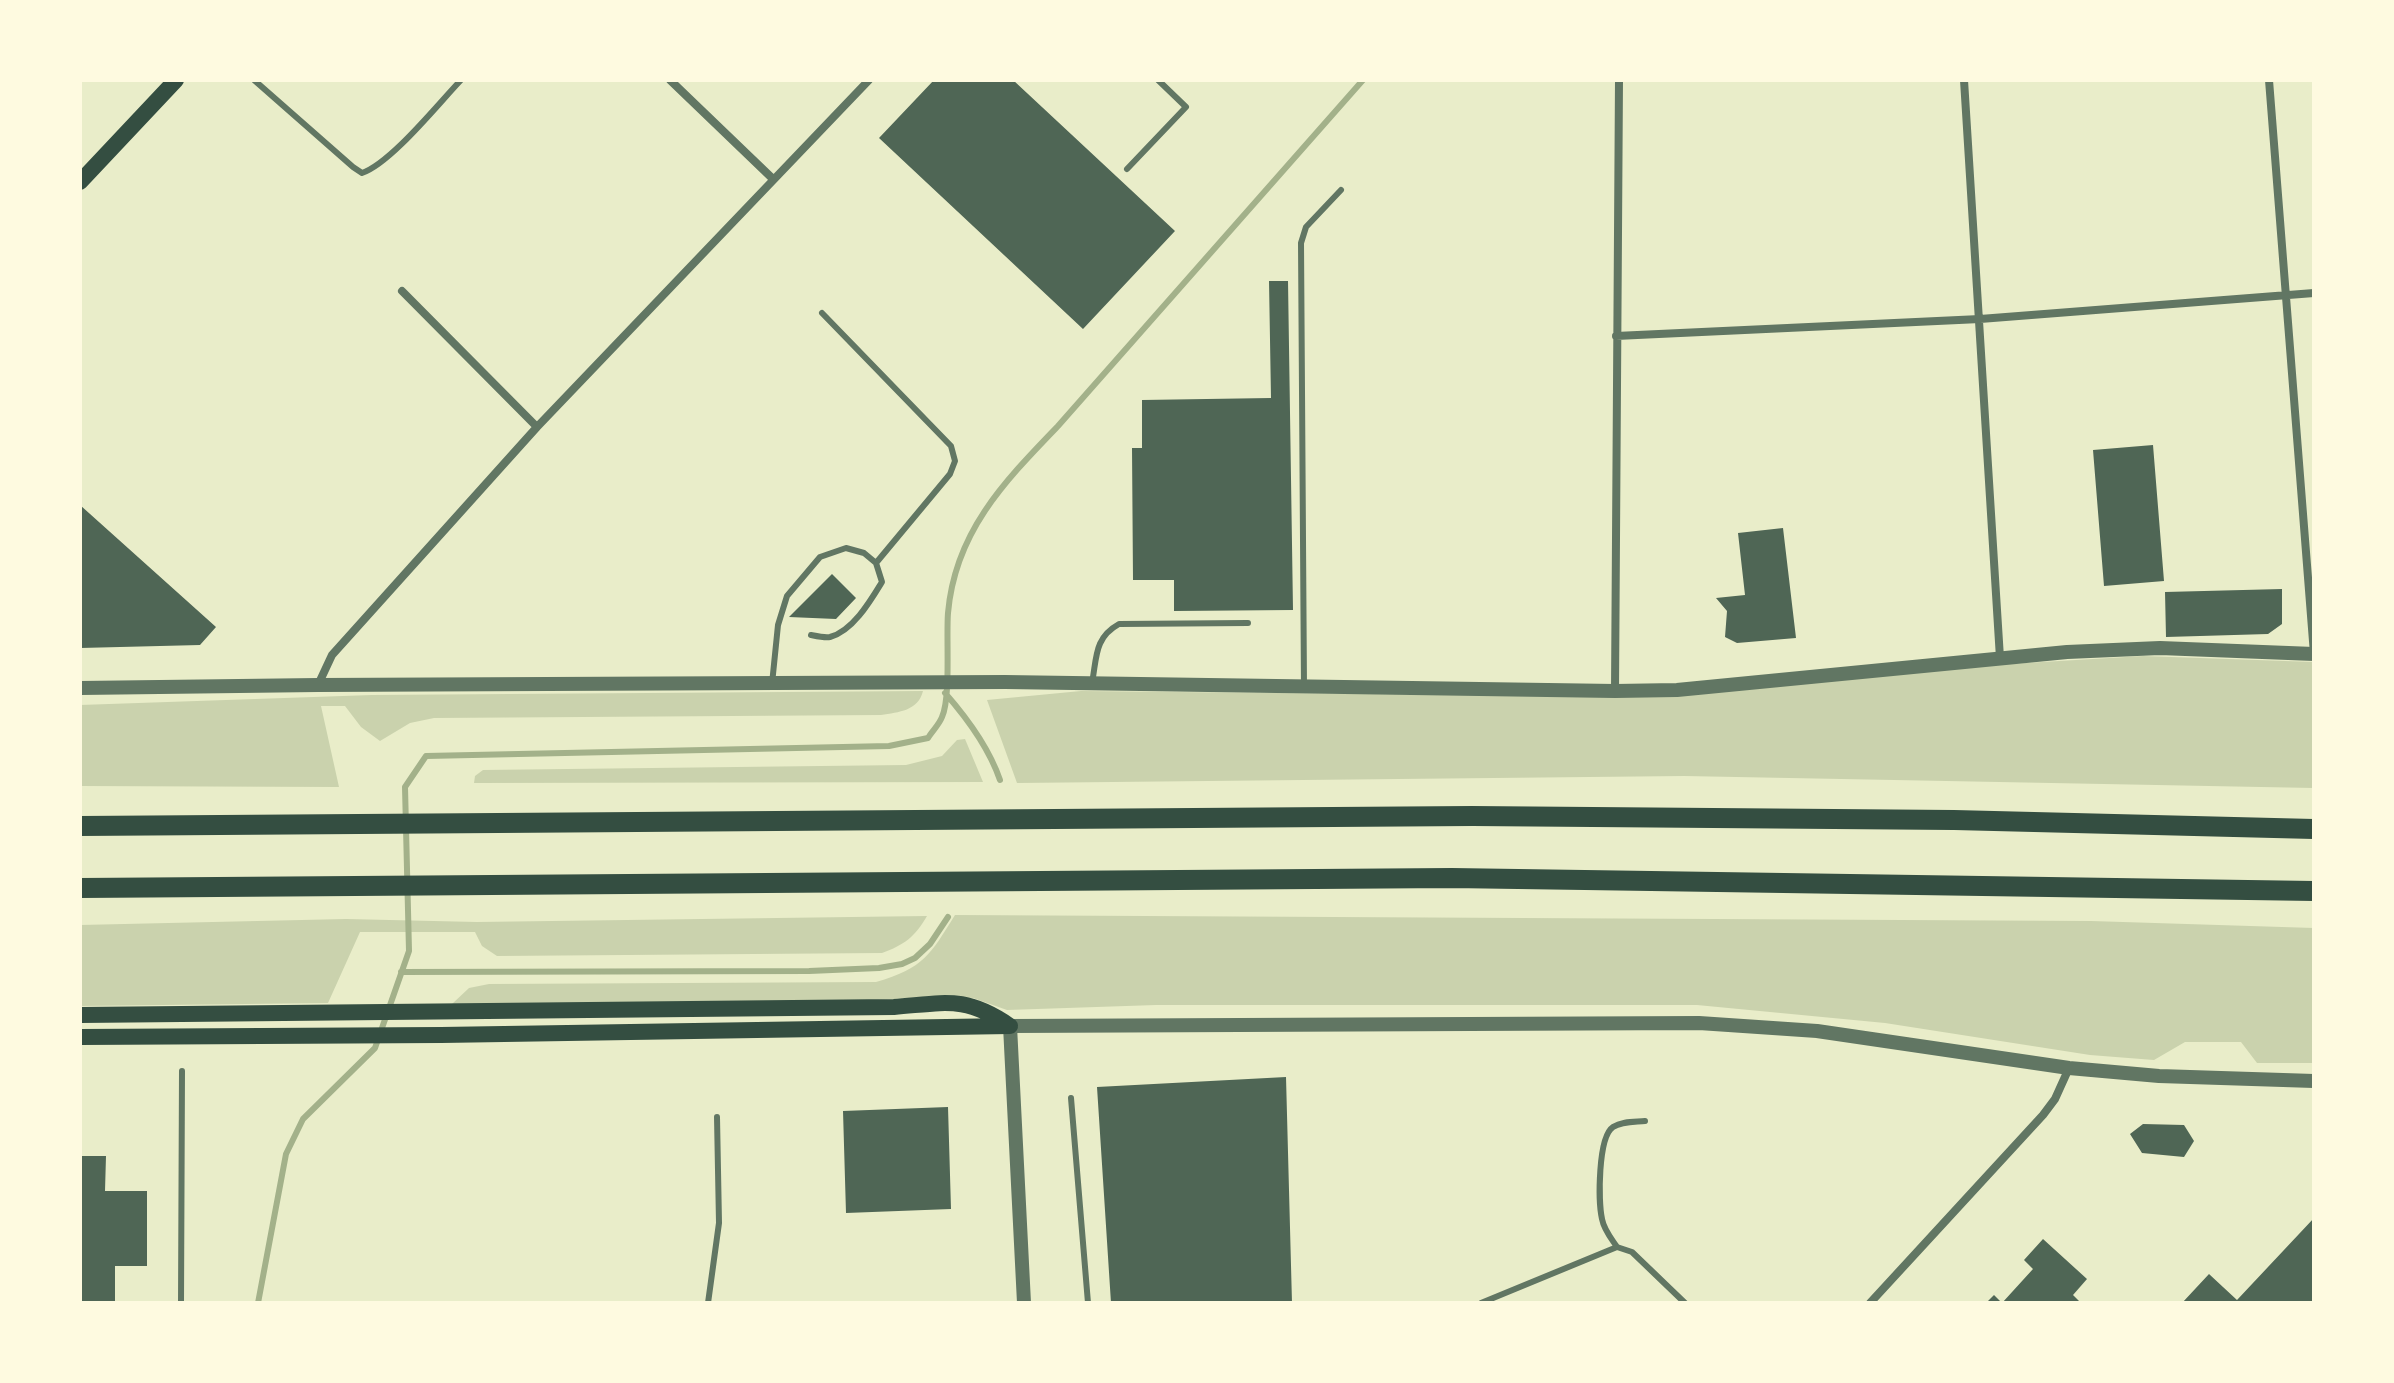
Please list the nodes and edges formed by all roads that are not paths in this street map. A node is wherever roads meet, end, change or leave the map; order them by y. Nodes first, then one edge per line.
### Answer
1 (254, 80) edge
2 (461, 80) edge
3 (670, 80) edge
4 (869, 80) edge
5 (1158, 80) edge
6 (1619, 80) edge
7 (1964, 80) edge
8 (2269, 80) edge
9 (172, 81) edge
10 (1127, 169) dead end
11 (773, 179) junction
12 (80, 182) edge
13 (1341, 190) dead end
14 (402, 291) dead end
15 (2314, 293) edge
16 (2287, 294) junction
17 (822, 313) dead end
18 (1980, 319) junction
19 (1616, 336) junction
20 (537, 427) junction
21 (876, 563) junction
22 (1248, 623) dead end
23 (811, 635) dead end
24 (2314, 654) edge
25 (2000, 658) junction
26 (1092, 683) junction
27 (772, 684) junction
28 (318, 685) junction
29 (1304, 687) junction
30 (80, 688) edge
31 (1615, 691) junction
32 (80, 826) edge
33 (2314, 829) edge
34 (80, 888) edge
35 (2314, 891) edge
36 (80, 1015) edge
37 (1010, 1026) junction
38 (80, 1037) edge
39 (2069, 1068) junction
40 (182, 1071) dead end
41 (2314, 1081) edge
42 (1071, 1098) dead end
43 (717, 1117) dead end
44 (1645, 1121) dead end
45 (1617, 1247) junction
46 (181, 1303) edge
47 (708, 1303) edge
48 (1024, 1303) edge
49 (1088, 1303) edge
50 (1481, 1303) edge
51 (1685, 1303) edge
52 (1870, 1303) edge

1 - 2 lane
3 - 11 street
4 - 11 street
5 - 10 lane
6 - 19 street
7 - 18 street
8 - 16 street
9 - 12 main road
11 - 20 street
13 - 29 lane
14 - 20 street
15 - 16 street
16 - 18 street
16 - 24 street
17 - 21 lane
18 - 19 street
18 - 25 street
19 - 31 street
20 - 28 street
21 - 23 lane
21 - 27 lane
22 - 26 lane
24 - 25 street
25 - 31 street
26 - 27 street
26 - 29 street
27 - 28 street
28 - 30 street
29 - 31 street
32 - 33 highway
34 - 35 highway
36 - 37 main road
37 - 38 main road
37 - 39 street
37 - 48 street
39 - 41 street
39 - 52 street
40 - 46 lane
42 - 49 lane
43 - 47 lane
44 - 45 lane
45 - 50 lane
45 - 51 lane

